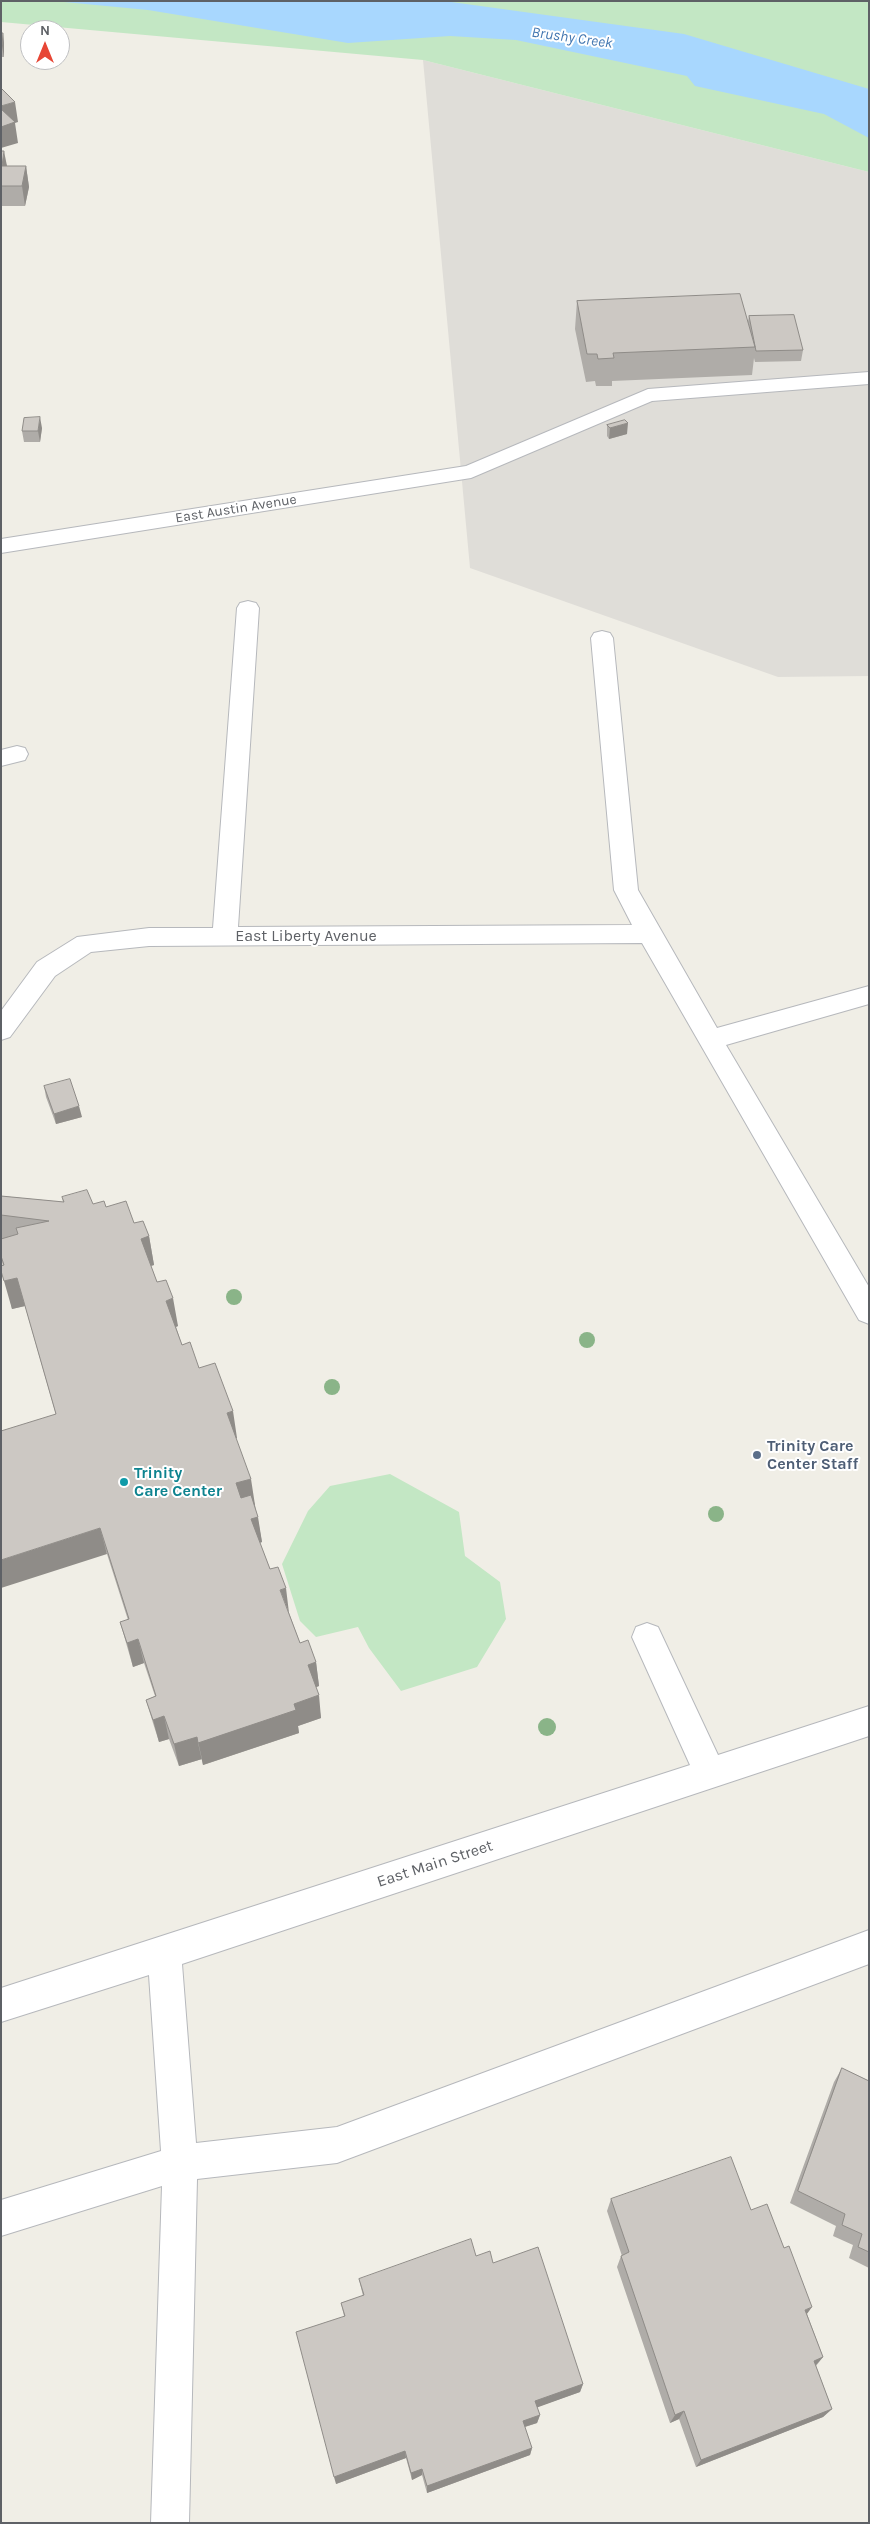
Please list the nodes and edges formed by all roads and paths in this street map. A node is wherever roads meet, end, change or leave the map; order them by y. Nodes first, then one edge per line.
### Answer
1 (869, 378) edge
2 (1, 546) edge
3 (248, 608) dead end
4 (602, 638) dead end
5 (649, 934) junction
6 (226, 937) junction
7 (869, 995) edge
8 (1, 1030) edge
9 (712, 1039) junction
10 (869, 1312) edge
11 (647, 1637) dead end
12 (869, 1721) edge
13 (710, 1774) junction
14 (869, 1947) edge
15 (164, 1953) junction
16 (1, 2004) edge
17 (180, 2163) junction
18 (1, 2218) edge
19 (170, 2523) edge

1 - 2 street, East Austin Avenue
3 - 6 street
4 - 5 street
5 - 6 street, East Liberty Avenue
5 - 9 street
6 - 8 street, East Liberty Avenue
7 - 9 street
9 - 10 street
11 - 13 street
12 - 13 street, East Main Street
13 - 15 street, East Main Street
14 - 17 street
15 - 16 street, East Main Street
15 - 17 street
17 - 18 street
17 - 19 street

